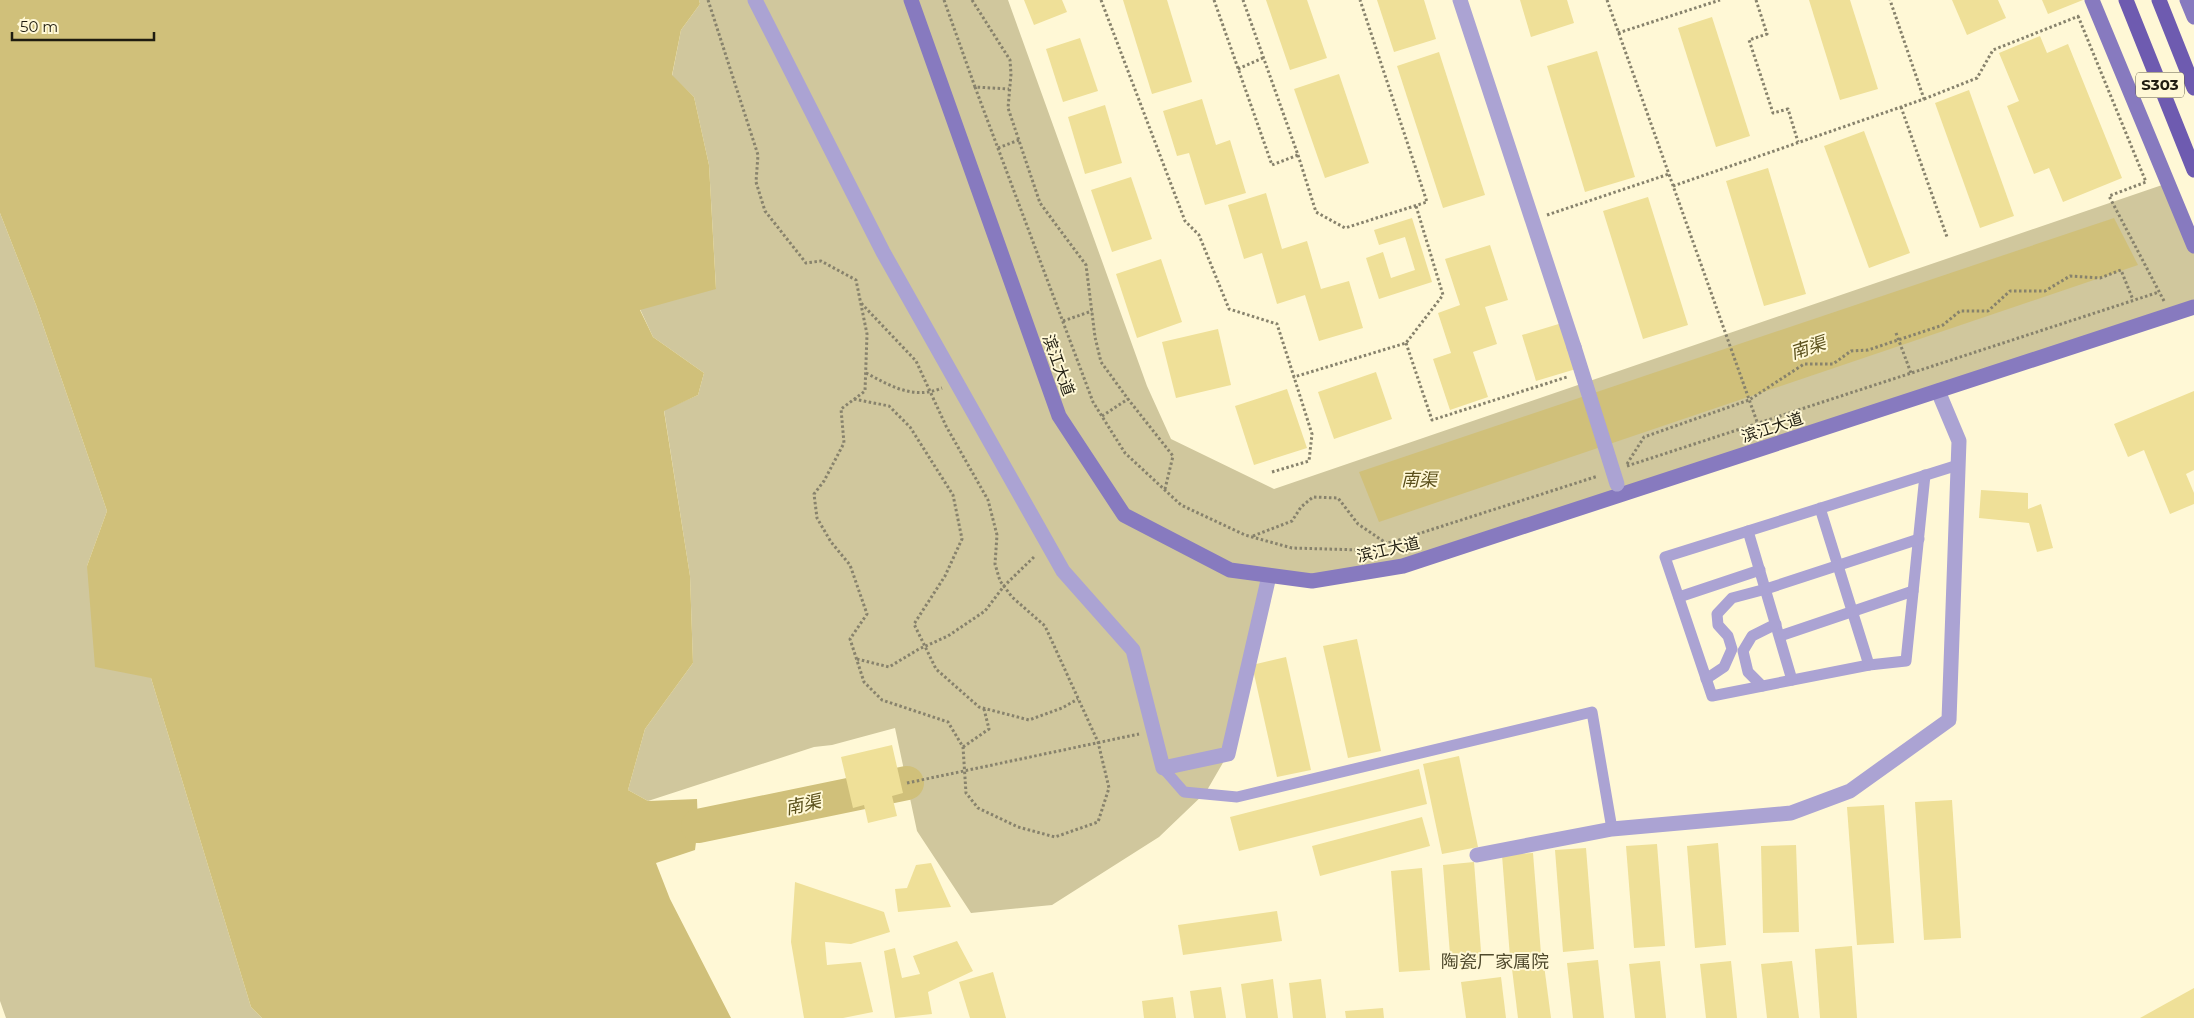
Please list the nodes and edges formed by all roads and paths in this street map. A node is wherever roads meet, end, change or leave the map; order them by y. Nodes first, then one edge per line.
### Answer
1 (708, 0) edge
2 (755, 0) edge
3 (911, 0) edge
4 (944, 0) edge
5 (972, 0) edge
6 (1101, 0) edge
7 (1214, 0) edge
8 (1243, 0) edge
9 (1360, 0) edge
10 (1460, 0) edge
11 (1607, 0) edge
12 (1720, 0) edge
13 (1756, 0) edge
14 (1890, 0) edge
15 (2126, 0) edge
16 (2158, 0) edge
17 (2188, 1) edge
18 (2094, 5) edge
19 (2078, 16) junction
20 (2194, 18) edge
21 (1618, 33) junction
22 (1263, 58) junction
23 (1238, 69) junction
24 (975, 87) junction
25 (2194, 88) edge
26 (1009, 89) junction
27 (1924, 99) junction
28 (1900, 107) junction
29 (1019, 140) junction
30 (1798, 142) junction
31 (998, 148) junction
32 (1298, 155) junction
33 (2194, 170) edge
34 (1669, 174) junction
35 (1673, 186) junction
36 (1416, 206) junction
37 (1532, 220) junction
38 (1946, 237) dead end
39 (2194, 246) edge
40 (2133, 300) dead end
41 (861, 303) junction
42 (2194, 307) edge
43 (1092, 311) junction
44 (2171, 314) junction
45 (1063, 321) junction
46 (1896, 333) dead end
47 (1898, 340) junction
48 (1406, 343) junction
49 (1582, 372) junction
50 (866, 373) junction
51 (1911, 374) dead end
52 (1294, 377) junction
53 (956, 382) junction
54 (1938, 391) junction
55 (930, 393) junction
56 (854, 399) junction
57 (1128, 399) junction
58 (1750, 400) junction
59 (1093, 402) dead end
60 (1102, 416) dead end
61 (1766, 448) junction
62 (1958, 465) junction
63 (1625, 467) dead end
64 (1272, 472) dead end
65 (1925, 475) junction
66 (1165, 490) dead end
67 (1619, 490) junction
68 (1820, 508) junction
69 (1748, 531) junction
70 (1251, 537) dead end
71 (1918, 538) junction
72 (1387, 543) dead end
73 (1050, 548) junction
74 (1838, 566) junction
75 (1760, 570) junction
76 (1269, 576) junction
77 (1004, 586) junction
78 (1766, 589) junction
79 (1913, 591) junction
80 (1679, 597) junction
81 (1852, 611) junction
82 (1776, 624) junction
83 (1780, 636) junction
84 (924, 647) junction
85 (857, 659) junction
86 (1869, 665) junction
87 (1706, 679) junction
88 (1792, 680) junction
89 (1762, 686) junction
90 (1078, 699) junction
91 (984, 708) junction
92 (1154, 731) junction
93 (1098, 742) junction
94 (963, 747) junction
95 (1164, 768) junction
96 (965, 771) junction
97 (907, 783) dead end
98 (1612, 829) junction
99 (1477, 855) dead end

1 - 41 path
2 - 53 street
3 - 76 street, 滨江大道
4 - 24 path
5 - 26 path
6 - 52 path
7 - 23 path
8 - 22 path
9 - 36 path
10 - 37 street
11 - 21 path
12 - 21 path
13 - 30 path
14 - 27 path
15 - 33 main road, S303
16 - 25 main road, S303
17 - 20 street
18 - 19 path
18 - 39 street
19 - 27 path
19 - 44 path
21 - 34 path
22 - 23 path
22 - 32 path
23 - 32 path
24 - 26 path
24 - 31 path
26 - 29 path
27 - 28 path
28 - 30 path
28 - 38 path
29 - 31 path
29 - 43 path
30 - 35 path
31 - 45 path
32 - 36 path
34 - 35 path
34 - 37 path
35 - 58 path
36 - 48 path
37 - 49 street, bridge
40 - 47 path
41 - 50 path
41 - 55 path
42 - 44 street, 滨江大道
43 - 45 path
43 - 57 path
44 - 54 street, 滨江大道
45 - 59 path
46 - 47 path
47 - 51 path
47 - 58 path
48 - 49 path
48 - 52 path
49 - 67 street, bridge
50 - 55 path
50 - 56 path
52 - 64 path
53 - 55 path
53 - 73 street
54 - 61 street, 滨江大道
54 - 62 street
55 - 77 path
56 - 84 path
56 - 85 path
57 - 60 path
57 - 66 path
58 - 61 path
58 - 63 path
61 - 67 street, 滨江大道
62 - 65 lane
62 - 98 street
65 - 68 lane
65 - 71 lane
67 - 76 street, 滨江大道
68 - 69 lane
68 - 74 lane
69 - 75 lane
69 - 80 lane
70 - 72 path
71 - 74 lane
71 - 79 lane
73 - 77 path
73 - 92 street
74 - 78 lane
74 - 81 lane
75 - 78 lane
75 - 80 lane
76 - 95 street
77 - 84 path
77 - 90 path
78 - 82 lane
78 - 87 lane
79 - 81 lane
79 - 86 lane
80 - 87 lane
81 - 83 lane
81 - 86 lane
82 - 83 lane
82 - 89 lane
83 - 88 lane
84 - 85 path
84 - 91 path
85 - 94 path
86 - 88 lane
87 - 89 lane
88 - 89 lane
90 - 91 path
90 - 93 path
91 - 94 path
92 - 93 path
92 - 95 street
93 - 96 path
93 - 96 path
94 - 96 path
95 - 98 lane
96 - 97 path
98 - 99 street

